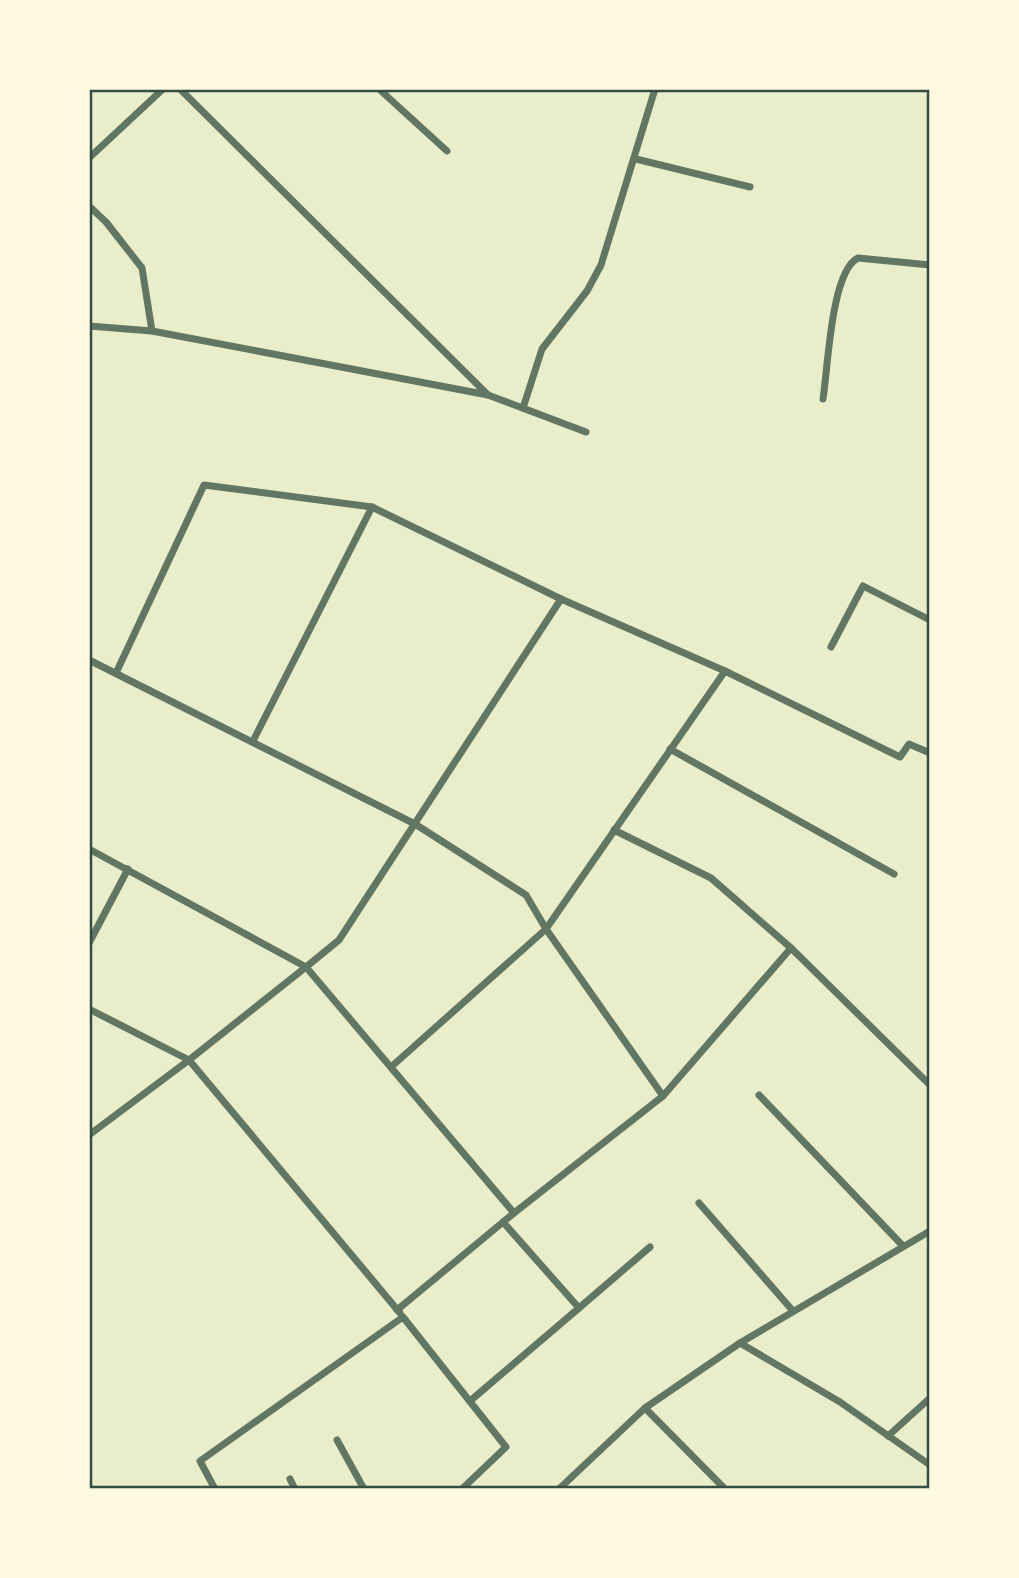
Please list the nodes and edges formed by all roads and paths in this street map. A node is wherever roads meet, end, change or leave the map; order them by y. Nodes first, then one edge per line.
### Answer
1 (163, 89) edge
2 (180, 89) edge
3 (379, 89) edge
4 (655, 89) edge
5 (447, 151) dead end
6 (89, 158) edge
7 (636, 159) junction
8 (750, 187) dead end
9 (89, 206) edge
10 (930, 265) edge
11 (89, 326) edge
12 (152, 331) junction
13 (488, 395) junction
14 (823, 398) dead end
15 (523, 408) junction
16 (586, 432) dead end
17 (372, 507) junction
18 (562, 599) junction
19 (930, 620) edge
20 (831, 647) dead end
21 (89, 660) edge
22 (724, 671) junction
23 (116, 673) junction
24 (253, 741) junction
25 (670, 750) junction
26 (930, 754) edge
27 (415, 824) junction
28 (614, 830) junction
29 (89, 849) edge
30 (128, 869) junction
31 (894, 874) dead end
32 (545, 929) junction
33 (89, 943) edge
34 (791, 948) junction
35 (306, 967) junction
36 (89, 1009) edge
37 (188, 1060) junction
38 (391, 1067) junction
39 (929, 1083) edge
40 (758, 1095) dead end
41 (663, 1096) junction
42 (89, 1135) edge
43 (699, 1203) dead end
44 (514, 1213) junction
45 (503, 1222) junction
46 (930, 1231) edge
47 (650, 1247) dead end
48 (903, 1247) junction
49 (579, 1308) junction
50 (397, 1310) junction
51 (793, 1311) junction
52 (403, 1317) junction
53 (740, 1343) junction
54 (930, 1398) edge
55 (470, 1401) junction
56 (645, 1408) junction
57 (888, 1436) junction
58 (337, 1440) dead end
59 (930, 1465) edge
60 (290, 1479) dead end
61 (215, 1489) edge
62 (295, 1489) edge
63 (364, 1489) edge
64 (462, 1489) edge
65 (559, 1489) edge
66 (725, 1489) edge

1 - 6 street
2 - 13 street
3 - 5 street
4 - 7 street
7 - 8 street
7 - 15 street
9 - 12 street
10 - 14 street
11 - 12 street
12 - 13 street
13 - 15 street
15 - 16 street
17 - 18 street
17 - 23 street
17 - 24 street
18 - 22 street
18 - 27 street
19 - 20 street
21 - 23 street
22 - 25 street
22 - 26 street
23 - 24 street
24 - 27 street
25 - 28 street
25 - 31 street
27 - 32 street
27 - 35 street
28 - 32 street
28 - 34 street
29 - 30 street
30 - 33 street
30 - 35 street
32 - 38 street
32 - 41 street
34 - 39 street
34 - 41 street
35 - 37 street
35 - 38 street
36 - 37 street
37 - 42 street
37 - 50 street
38 - 44 street
40 - 48 street
41 - 44 street
43 - 51 street
44 - 45 street
45 - 49 street
45 - 50 street
46 - 48 street
47 - 49 street
48 - 51 street
49 - 55 street
50 - 52 street
51 - 53 street
52 - 55 street
52 - 61 street
53 - 56 street
53 - 57 street
54 - 57 street
55 - 64 street
56 - 65 street
56 - 66 street
57 - 59 street
58 - 63 street
60 - 62 street

